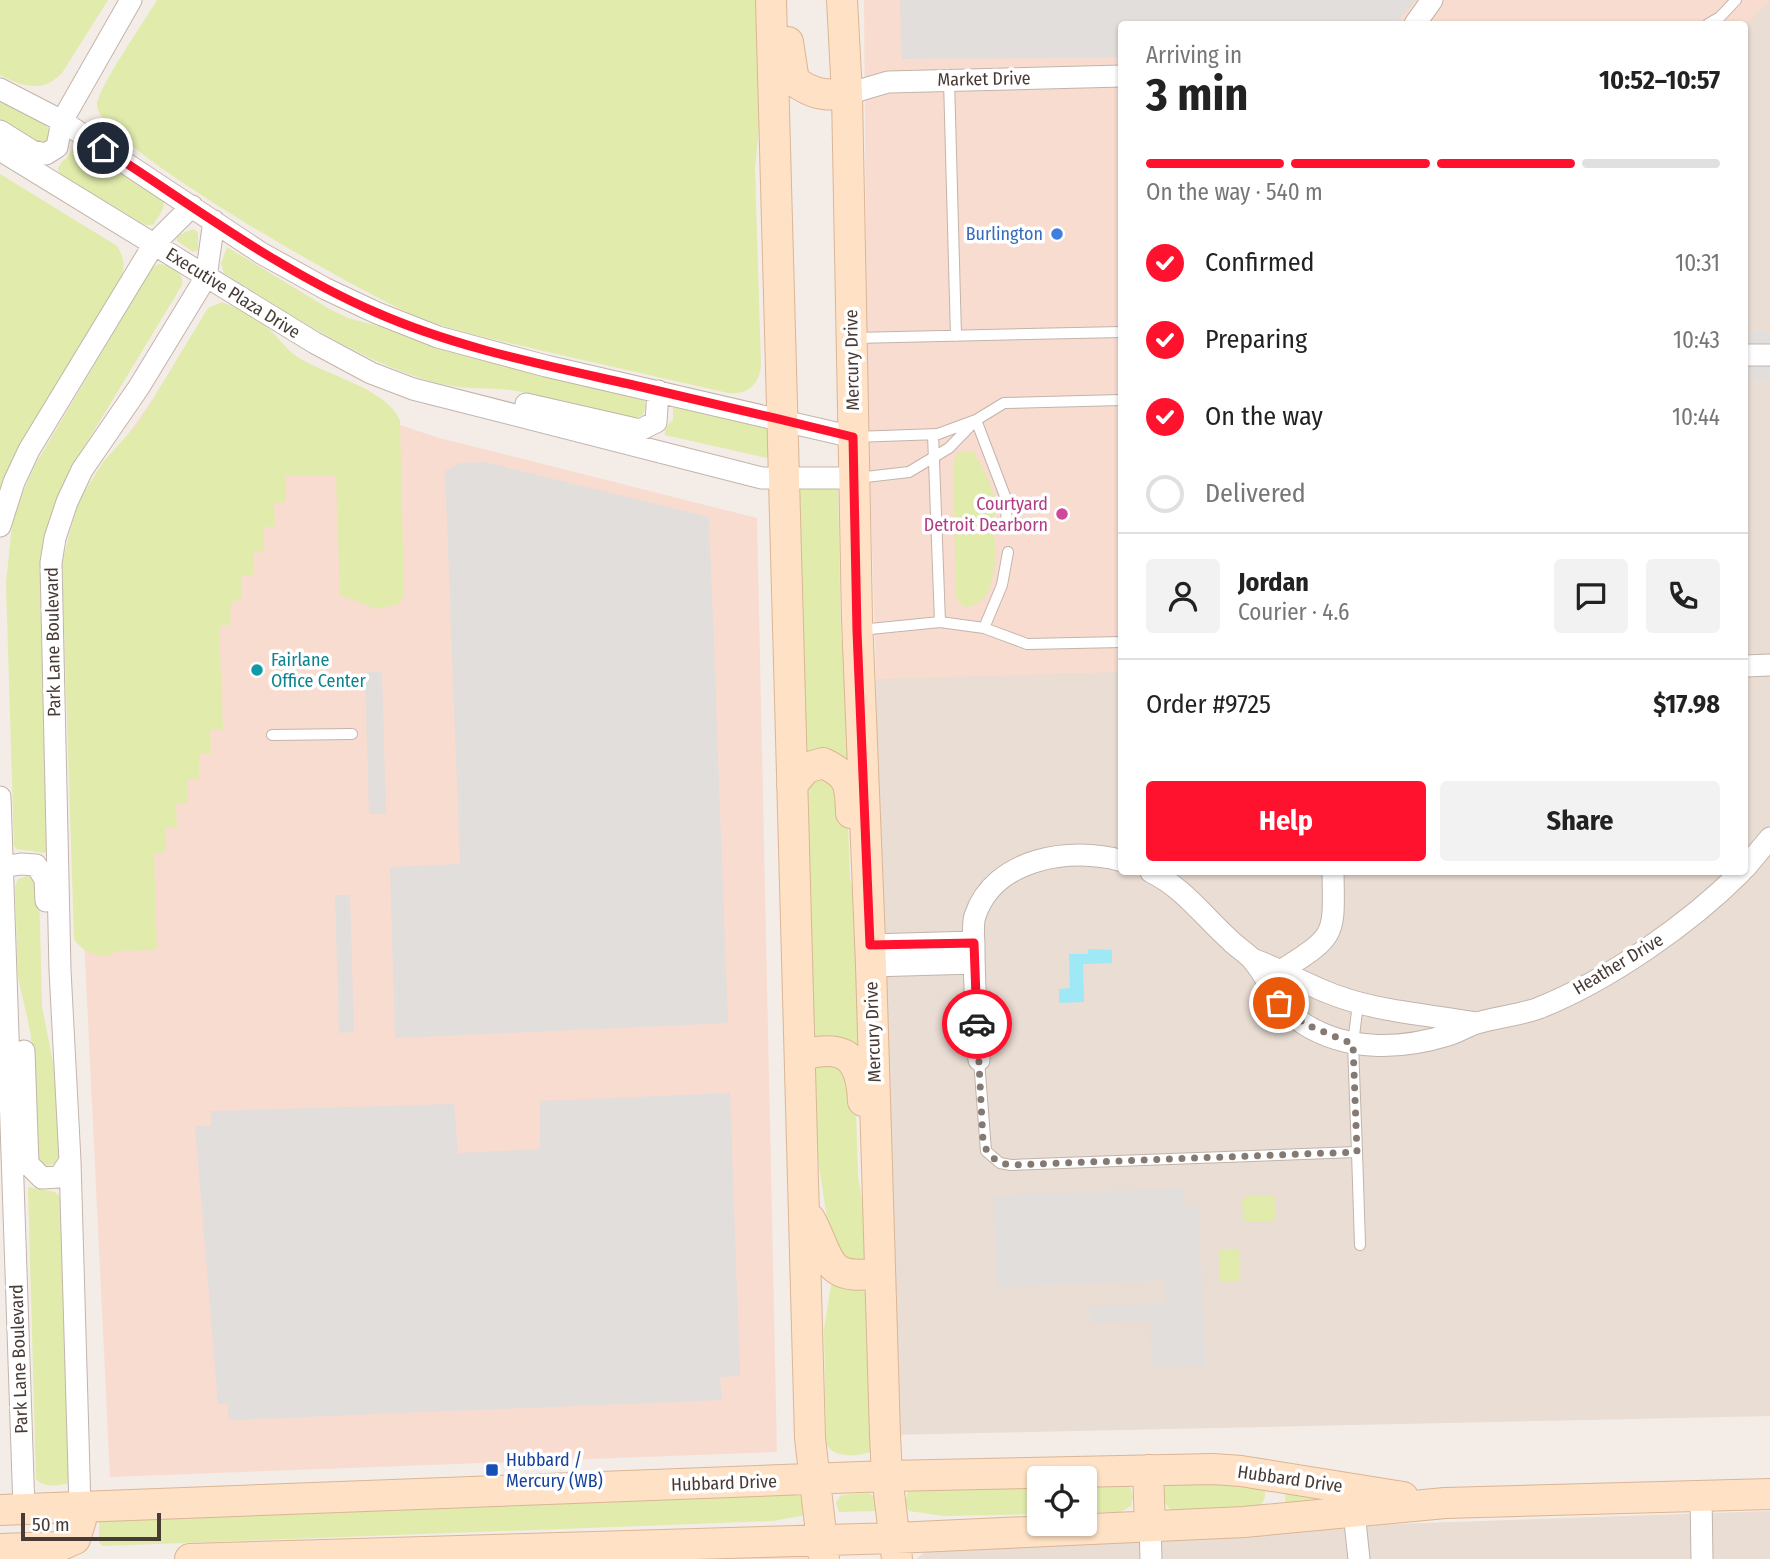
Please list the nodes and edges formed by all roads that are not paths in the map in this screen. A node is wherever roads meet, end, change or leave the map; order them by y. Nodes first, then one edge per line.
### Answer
1 (131, 0) edge
2 (771, 0) edge
3 (786, 0) edge
4 (842, 0) edge
5 (1432, 0) edge
6 (1736, 0) edge
7 (1417, 21) edge
8 (1713, 21) edge
9 (1118, 76) edge
10 (949, 80) junction
11 (0, 89) edge
12 (847, 94) junction
13 (62, 121) junction
14 (0, 131) edge
15 (0, 150) edge
16 (192, 206) junction
17 (214, 221) junction
18 (154, 244) junction
19 (206, 277) junction
20 (1118, 332) edge
21 (956, 336) junction
22 (852, 338) junction
23 (1748, 355) edge
24 (1770, 355) edge
25 (658, 391) junction
26 (1118, 400) edge
27 (479, 407) junction
28 (782, 419) junction
29 (976, 419) junction
30 (933, 435) junction
31 (853, 437) junction
32 (934, 456) junction
33 (854, 478) junction
34 (784, 479) junction
35 (1007, 524) dead end
36 (0, 526) edge
37 (1008, 552) dead end
38 (940, 622) junction
39 (984, 628) junction
40 (857, 631) junction
41 (1118, 642) edge
42 (1770, 665) edge
43 (1748, 666) edge
44 (352, 734) dead end
45 (272, 735) dead end
46 (792, 785) junction
47 (0, 797) edge
48 (1770, 838) edge
49 (1118, 859) edge
50 (1748, 864) edge
51 (1, 867) edge
52 (1157, 875) edge
53 (1333, 875) edge
54 (1738, 875) edge
55 (870, 945) junction
56 (974, 953) junction
57 (1252, 959) junction
58 (1282, 970) junction
59 (7, 999) junction
60 (1358, 1003) junction
61 (1476, 1023) junction
62 (1353, 1044) junction
63 (800, 1056) junction
64 (979, 1060) joint
65 (64, 1063) junction
66 (1357, 1152) junction
67 (70, 1161) junction
68 (804, 1206) junction
69 (880, 1243) junction
70 (1360, 1245) dead end
71 (880, 1273) junction
72 (1148, 1470) junction
73 (1270, 1475) junction
74 (887, 1476) junction
75 (814, 1478) junction
76 (1770, 1494) edge
77 (1701, 1496) junction
78 (1445, 1503) junction
79 (80, 1507) junction
80 (12, 1510) edge
81 (1354, 1512) junction
82 (1266, 1520) junction
83 (1150, 1526) junction
84 (896, 1548) edge
85 (0, 1549) edge
86 (823, 1550) edge
87 (190, 1559) edge
88 (1152, 1559) edge
89 (1359, 1559) edge
90 (1702, 1559) edge

1 - 13 street
2 - 28 street
3 - 12 street
4 - 12 street, Mercury Drive
5 - 7 street
6 - 8 lane
9 - 10 street, Market Drive
10 - 12 street, Market Drive
10 - 21 lane
11 - 13 street
12 - 22 street, Mercury Drive
13 - 14 street
13 - 16 street
15 - 18 street, Executive Plaza Drive
16 - 17 street
16 - 18 street
17 - 19 street, Park Lane Boulevard
17 - 25 street
18 - 19 street, Executive Plaza Drive
18 - 36 street
19 - 27 street, Executive Plaza Drive
19 - 65 street, Park Lane Boulevard
20 - 21 lane
21 - 22 lane
22 - 31 street, Mercury Drive
23 - 24 street
25 - 27 street, Executive Plaza Drive
25 - 28 street
26 - 29 lane
27 - 34 street, Executive Plaza Drive
28 - 31 street
28 - 34 street
29 - 30 lane
29 - 32 lane
29 - 35 lane
30 - 31 lane
30 - 32 lane
31 - 33 street, Mercury Drive
32 - 33 lane
32 - 38 lane
33 - 34 street, Executive Plaza Drive
33 - 40 street, Mercury Drive
34 - 46 street
37 - 39 lane
38 - 39 lane
38 - 40 lane
39 - 41 lane
40 - 55 street, Mercury Drive
42 - 43 street
44 - 45 lane
46 - 55 street
46 - 63 street
47 - 51 street, Park Lane Boulevard
48 - 50 street, Heather Drive
49 - 56 street
51 - 59 street, Park Lane Boulevard
51 - 65 street, Park Lane Boulevard
52 - 57 street, Heather Drive
53 - 58 street
54 - 61 street, Heather Drive
55 - 56 street
55 - 69 street, Mercury Drive
56 - 64 street
57 - 58 street, Heather Drive
57 - 62 street, Heather Drive
58 - 60 street, Heather Drive
59 - 67 street, Park Lane Boulevard
59 - 80 street, Park Lane Boulevard
60 - 61 street, Heather Drive
60 - 62 lane
61 - 62 street, Heather Drive
62 - 66 lane
63 - 68 street
63 - 69 street
64 - 66 lane
65 - 67 street, Park Lane Boulevard
66 - 70 lane
67 - 79 street, Park Lane Boulevard
68 - 71 street
68 - 75 street
69 - 71 street, Mercury Drive
71 - 74 street, Mercury Drive
72 - 73 street, Hubbard Drive
72 - 74 street, Hubbard Drive
72 - 83 street
73 - 78 street, Hubbard Drive
73 - 82 street
74 - 75 street, Hubbard Drive
74 - 84 street, Mercury Drive
75 - 79 street, Hubbard Drive
75 - 86 street
76 - 77 street, Hubbard Drive
77 - 78 street, Hubbard Drive
77 - 90 street
78 - 81 street, Hubbard Drive
79 - 80 street, Hubbard Drive
79 - 85 street
81 - 82 street, Hubbard Drive
81 - 89 street
82 - 83 street, Hubbard Drive
83 - 84 street, Hubbard Drive
83 - 88 street
84 - 86 street, Hubbard Drive
86 - 87 street, Hubbard Drive

